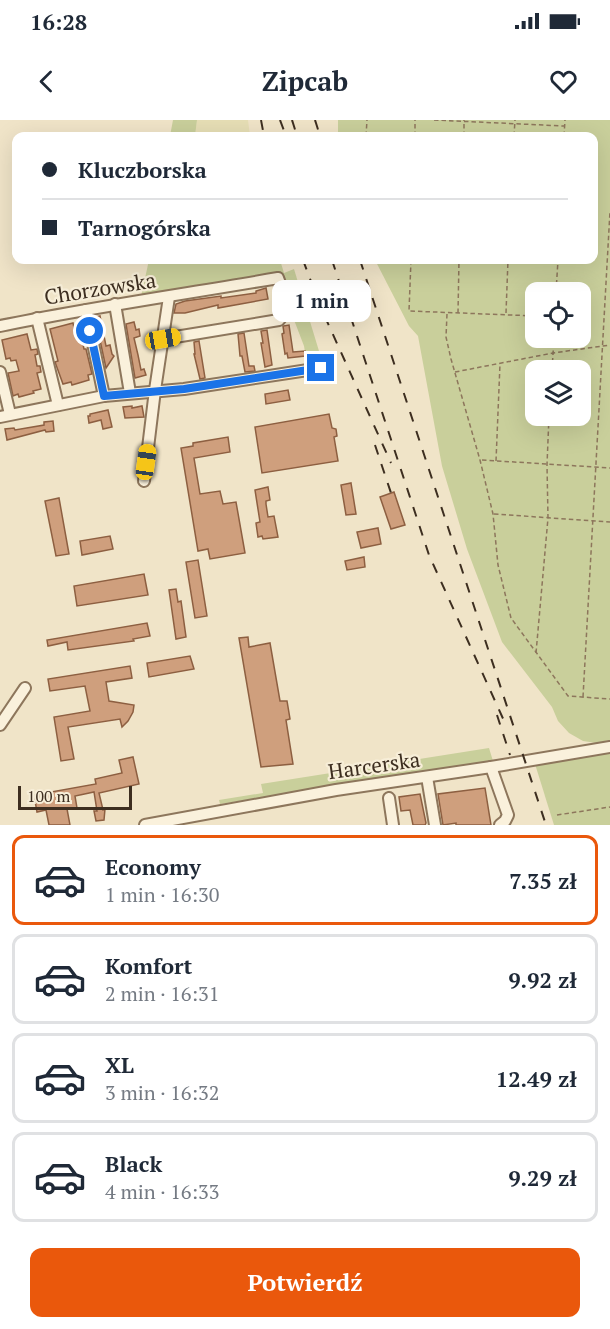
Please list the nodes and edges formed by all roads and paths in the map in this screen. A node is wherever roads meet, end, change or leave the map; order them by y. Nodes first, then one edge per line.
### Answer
1 (434, 120) edge
2 (515, 120) edge
3 (565, 120) edge
4 (464, 121) edge
5 (515, 124) junction
6 (564, 126) junction
7 (514, 132) edge
8 (564, 132) edge
9 (610, 211) edge
10 (411, 264) edge
11 (459, 264) edge
12 (508, 264) edge
13 (558, 264) edge
14 (557, 282) edge
15 (170, 297) junction
16 (115, 304) junction
17 (86, 310) junction
18 (447, 314) junction
19 (458, 314) junction
20 (506, 314) junction
21 (525, 315) edge
22 (38, 318) junction
23 (0, 326) edge
24 (163, 339) junction
25 (603, 345) junction
26 (610, 345) edge
27 (553, 348) edge
28 (553, 353) junction
29 (553, 360) edge
30 (500, 363) junction
31 (321, 368) dead end
32 (0, 372) edge
33 (454, 372) junction
34 (155, 390) junction
35 (130, 393) junction
36 (104, 396) junction
37 (58, 405) junction
38 (5, 416) edge
39 (549, 426) edge
40 (480, 460) junction
41 (496, 462) junction
42 (547, 465) junction
43 (597, 468) junction
44 (610, 468) edge
45 (144, 480) dead end
46 (493, 514) junction
47 (548, 518) junction
48 (594, 521) junction
49 (610, 522) edge
50 (536, 654) junction
51 (25, 688) dead end
52 (583, 697) junction
53 (610, 699) edge
54 (0, 725) edge
55 (610, 747) edge
56 (491, 767) junction
57 (427, 777) junction
58 (389, 798) dead end
59 (610, 807) edge
60 (557, 815) dead end
61 (145, 825) edge
62 (393, 825) edge
63 (435, 825) edge
64 (500, 825) edge

1 - 4 path
2 - 5 path
3 - 6 path
4 - 5 path
5 - 6 path
5 - 7 path
6 - 8 path
9 - 25 path
10 - 18 path
11 - 19 path
12 - 20 path
13 - 14 path
15 - 16 street, Chorzowska
15 - 24 street
15 - 24 street, Chorzowska
16 - 17 street, Chorzowska
16 - 35 street
17 - 22 street, Chorzowska
17 - 36 street
18 - 19 path
18 - 33 path
19 - 20 path
20 - 21 path
22 - 23 street, Chorzowska
22 - 37 street
24 - 34 street
25 - 26 path
25 - 28 path
25 - 43 path
27 - 28 path
28 - 29 path
28 - 30 path
30 - 33 path
30 - 41 path
31 - 34 street
32 - 38 street
33 - 40 path
34 - 35 street
34 - 45 street
35 - 36 street
36 - 37 street
37 - 38 street
39 - 42 path
40 - 41 path
40 - 46 path
41 - 42 path
42 - 43 path
42 - 47 path
43 - 44 path
43 - 48 path
46 - 47 path
46 - 50 path
47 - 48 path
47 - 50 path
48 - 49 path
48 - 52 path
50 - 52 path
51 - 54 street
52 - 53 path
55 - 56 street, Harcerska
56 - 57 street, Harcerska
56 - 64 street
57 - 61 street, Harcerska
57 - 63 street
58 - 62 street
59 - 60 path

